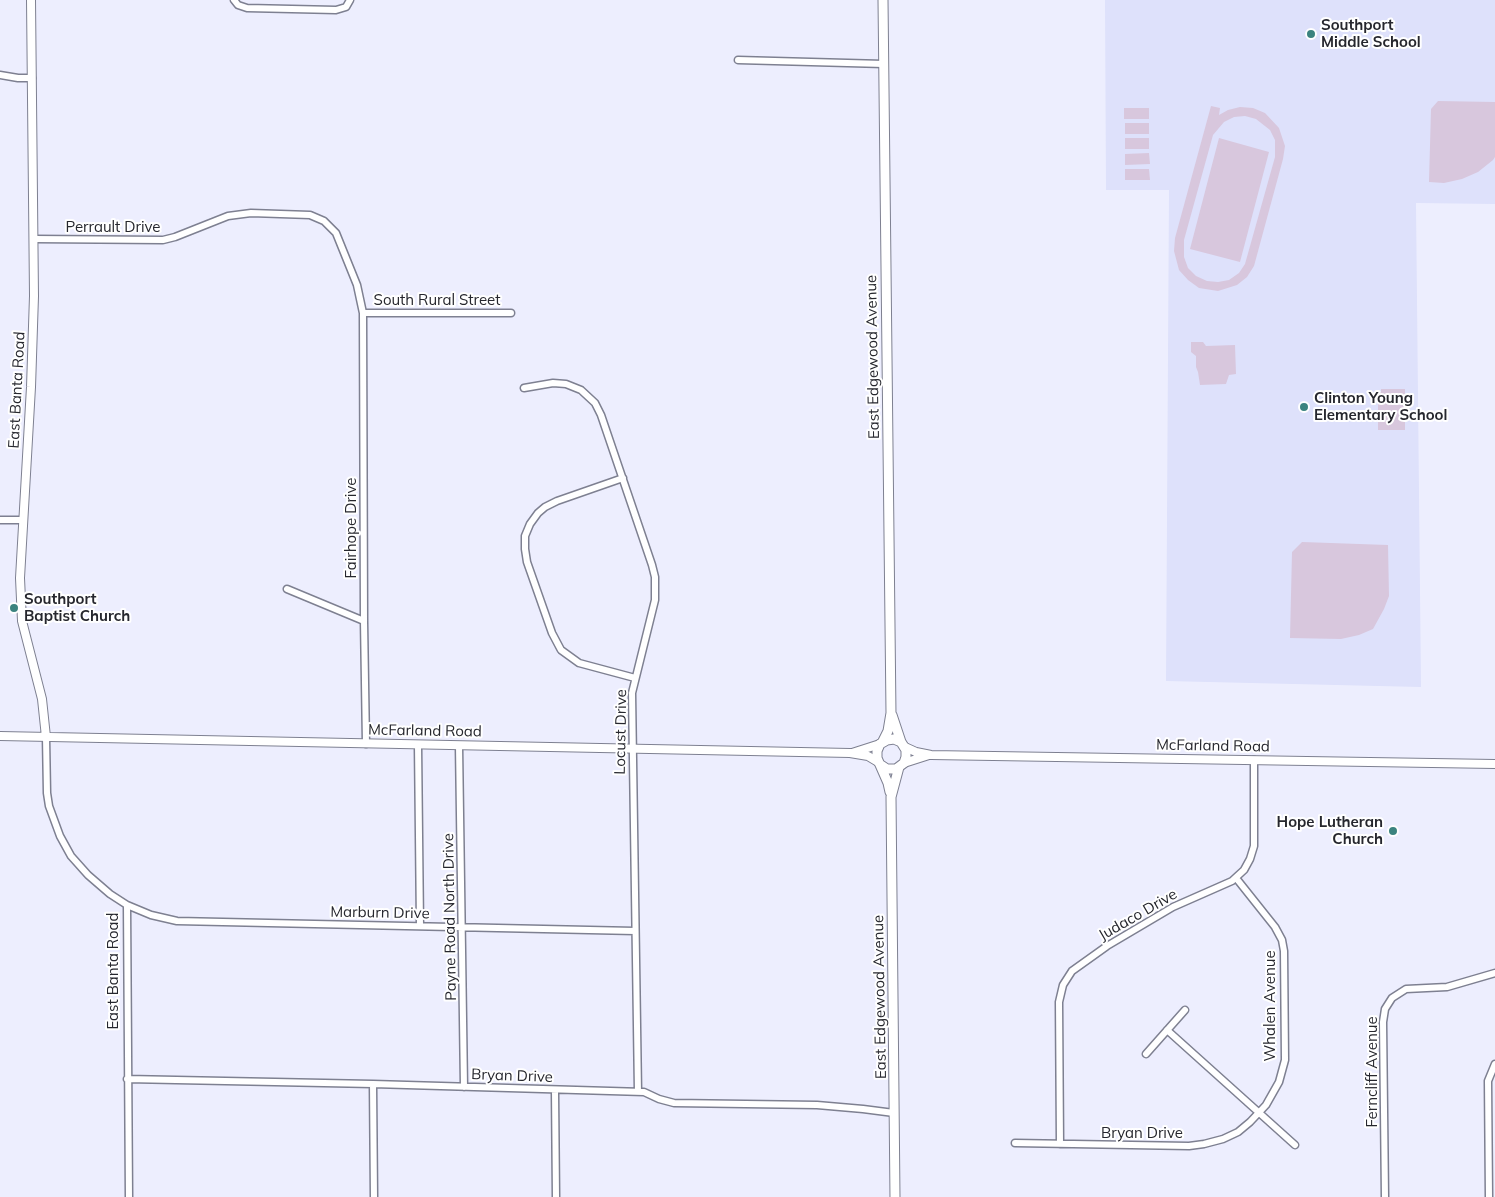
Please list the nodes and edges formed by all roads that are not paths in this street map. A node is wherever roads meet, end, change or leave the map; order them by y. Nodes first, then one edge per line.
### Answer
1 (31, 0) edge
2 (883, 0) edge
3 (236, 2) edge
4 (349, 2) edge
5 (738, 60) dead end
6 (884, 64) junction
7 (0, 75) edge
8 (32, 78) junction
9 (34, 239) junction
10 (363, 312) junction
11 (511, 313) dead end
12 (524, 388) dead end
13 (623, 478) junction
14 (0, 520) edge
15 (23, 520) junction
16 (287, 589) dead end
17 (364, 621) junction
18 (635, 678) junction
19 (891, 713) junction
20 (0, 736) edge
21 (46, 738) junction
22 (881, 743) junction
23 (366, 744) junction
24 (418, 745) junction
25 (903, 745) junction
26 (459, 746) junction
27 (633, 749) junction
28 (850, 753) junction
29 (931, 754) junction
30 (1254, 760) junction
31 (880, 763) junction
32 (1495, 764) edge
33 (901, 765) junction
34 (891, 797) junction
35 (1236, 878) junction
36 (127, 905) junction
37 (420, 926) junction
38 (463, 927) junction
39 (635, 930) junction
40 (1495, 973) edge
41 (1185, 1010) dead end
42 (1167, 1030) junction
43 (1146, 1054) dead end
44 (1495, 1064) edge
45 (127, 1079) junction
46 (373, 1084) junction
47 (464, 1087) junction
48 (555, 1091) junction
49 (638, 1092) junction
50 (894, 1113) junction
51 (1259, 1113) junction
52 (1014, 1143) dead end
53 (1060, 1144) junction
54 (1295, 1145) dead end
55 (128, 1197) edge
56 (374, 1197) edge
57 (556, 1197) edge
58 (895, 1197) edge
59 (1385, 1197) edge
60 (1489, 1197) edge

1 - 8 street, East Banta Road
2 - 6 main road, East Edgewood Avenue
3 - 4 street
5 - 6 street
6 - 19 main road, East Edgewood Avenue
7 - 8 street
8 - 9 street, East Banta Road
9 - 10 street, Perrault Drive
9 - 15 street, East Banta Road
10 - 11 street, South Rural Street
10 - 17 street, Fairhope Drive
12 - 13 street, Locust Drive
13 - 18 street, Locust Drive
13 - 18 street
14 - 15 street
15 - 21 street, East Banta Road
16 - 17 street
17 - 23 street, Fairhope Drive
18 - 27 street, Locust Drive
19 - 22 main road, East Edgewood Avenue
19 - 25 main road, East Edgewood Avenue
20 - 21 street, McFarland Road
21 - 23 street, McFarland Road
21 - 36 street, East Banta Road
22 - 25 main road
22 - 28 street, McFarland Road
22 - 31 main road, East Edgewood Avenue
23 - 24 street, McFarland Road
24 - 26 street, McFarland Road
24 - 37 street
25 - 29 street, McFarland Road
25 - 33 main road, East Edgewood Avenue
26 - 27 street, McFarland Road
26 - 38 street, Payne Road North Drive
27 - 28 street, McFarland Road
27 - 39 street, Locust Drive
28 - 31 street, McFarland Road
29 - 30 street, McFarland Road
29 - 33 street, McFarland Road
30 - 32 street, McFarland Road
30 - 35 street
31 - 33 main road
31 - 34 main road, East Edgewood Avenue
33 - 34 main road, East Edgewood Avenue
34 - 50 main road, East Edgewood Avenue
35 - 51 street, Whalen Avenue
35 - 53 street, Judaco Drive
36 - 37 street, Marburn Drive
36 - 45 street, East Banta Road
37 - 38 street, Marburn Drive
38 - 39 street, Marburn Drive
38 - 47 street, Payne Road North Drive
39 - 49 street, Locust Drive
40 - 59 street, Ferncliff Avenue
41 - 42 street
42 - 43 street
42 - 51 street
44 - 60 street
45 - 46 street, Bryan Drive
45 - 55 street, East Banta Road
46 - 47 street, Bryan Drive
46 - 56 street
47 - 48 street, Bryan Drive
48 - 49 street, Bryan Drive
48 - 57 street
49 - 50 street, Bryan Drive
50 - 58 main road, East Edgewood Avenue
51 - 53 street, Bryan Drive
51 - 54 street
52 - 53 street, Bryan Drive

